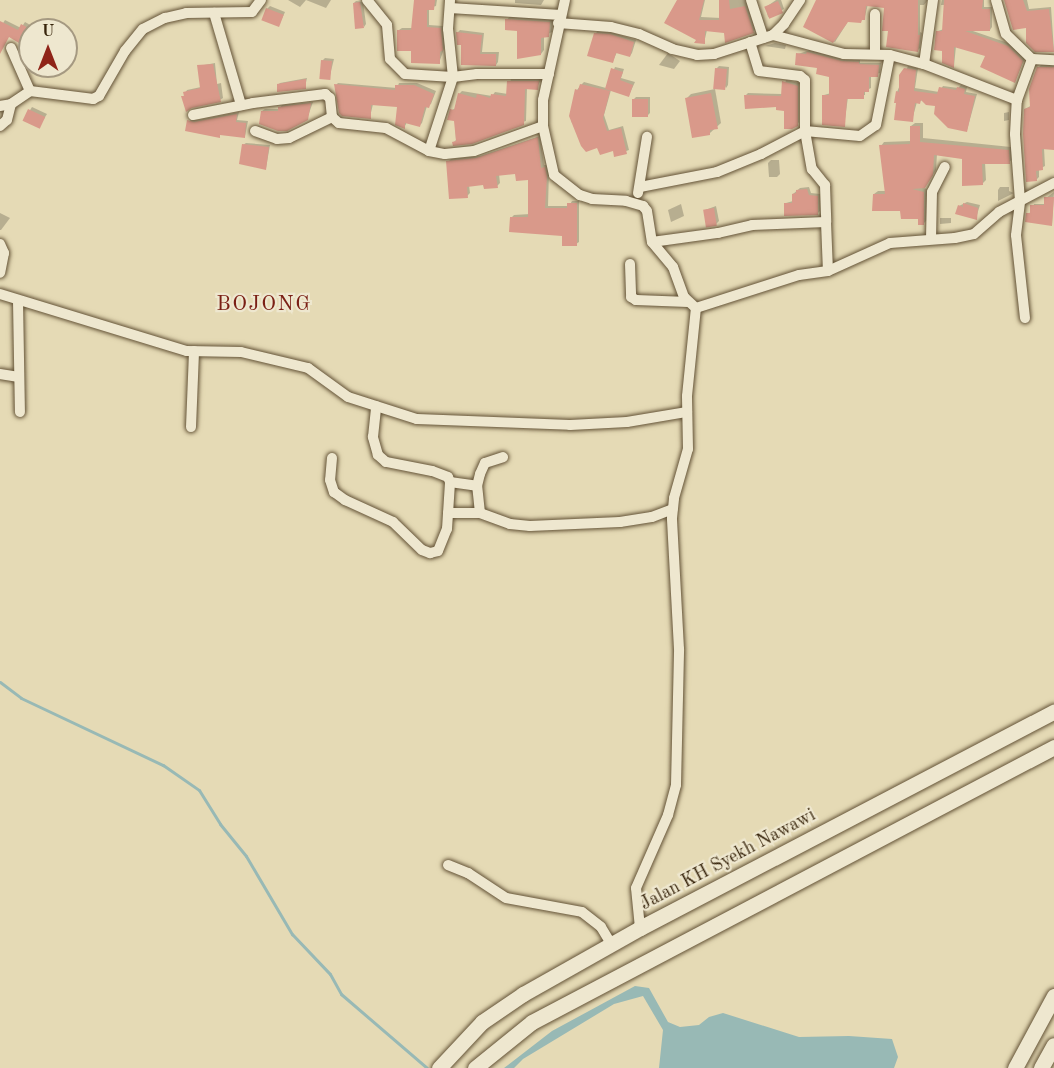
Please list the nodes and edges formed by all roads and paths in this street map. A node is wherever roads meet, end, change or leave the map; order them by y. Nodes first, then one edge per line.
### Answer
1 (261, 0) edge
2 (367, 0) edge
3 (565, 0) edge
4 (751, 0) edge
5 (800, 0) edge
6 (933, 0) edge
7 (996, 0) edge
8 (450, 4) edge
9 (214, 13) junction
10 (875, 14) dead end
11 (560, 19) junction
12 (768, 36) junction
13 (750, 42) junction
14 (11, 48) dead end
15 (875, 53) junction
16 (890, 55) junction
17 (1032, 59) junction
18 (1054, 60) edge
19 (924, 64) junction
20 (549, 74) junction
21 (453, 77) junction
22 (30, 91) junction
23 (1017, 100) junction
24 (5, 105) edge
25 (241, 105) junction
26 (193, 115) dead end
27 (332, 117) junction
28 (0, 126) edge
29 (543, 126) junction
30 (255, 131) dead end
31 (805, 131) junction
32 (647, 137) dead end
33 (429, 151) junction
34 (945, 167) dead end
35 (1054, 183) edge
36 (640, 187) junction
37 (1020, 201) junction
38 (637, 202) junction
39 (826, 222) junction
40 (931, 239) junction
41 (652, 242) junction
42 (0, 244) edge
43 (630, 264) dead end
44 (828, 271) junction
45 (0, 273) edge
46 (0, 294) edge
47 (18, 301) junction
48 (692, 305) junction
49 (1024, 318) dead end
50 (194, 351) junction
51 (0, 374) edge
52 (19, 377) junction
53 (376, 406) junction
54 (20, 412) dead end
55 (687, 412) junction
56 (191, 426) dead end
57 (503, 457) dead end
58 (332, 458) dead end
59 (450, 482) junction
60 (477, 486) junction
61 (673, 509) junction
62 (448, 513) junction
63 (480, 513) junction
64 (1054, 712) edge
65 (1054, 747) edge
66 (448, 865) dead end
67 (640, 928) junction
68 (612, 945) junction
69 (1054, 996) edge
70 (1054, 1045) edge
71 (439, 1068) edge
72 (475, 1068) edge
73 (1014, 1068) edge
74 (1041, 1068) edge

1 - 9 street
2 - 21 street
3 - 11 street
4 - 12 street
5 - 12 street
6 - 19 street
7 - 17 street
8 - 11 street
8 - 21 street
9 - 22 street
9 - 25 street
10 - 15 street
11 - 13 street
11 - 20 street
12 - 13 street
12 - 15 street
13 - 31 street
14 - 22 street
15 - 16 street
16 - 19 street
16 - 31 street
17 - 18 street
17 - 23 street
19 - 23 street
20 - 21 street
20 - 29 street
21 - 33 street
22 - 24 street
23 - 37 street
24 - 28 street
25 - 26 street
25 - 27 street
27 - 30 street
27 - 33 street
29 - 33 street
29 - 38 street
31 - 36 street
31 - 39 street
32 - 36 street
34 - 40 street
35 - 37 street
36 - 38 street
37 - 40 street
37 - 49 street
38 - 41 street
39 - 41 street
39 - 44 street
40 - 44 street
41 - 48 street
42 - 45 street
43 - 48 street
44 - 48 street
46 - 47 street
47 - 50 street
47 - 52 street
48 - 55 street
50 - 53 street
50 - 56 street
51 - 52 street
52 - 54 street
53 - 55 street
53 - 59 street
55 - 61 street
57 - 60 street
58 - 62 street
59 - 60 street
59 - 62 street
60 - 63 street
61 - 63 street
61 - 67 street
62 - 63 street
64 - 67 main road, Jalan KH Syekh Nawawi
65 - 72 main road
66 - 68 street
67 - 68 main road, Jalan KH Syekh Nawawi
68 - 71 main road, Jalan KH Syekh Nawawi
69 - 73 main road
70 - 74 main road

